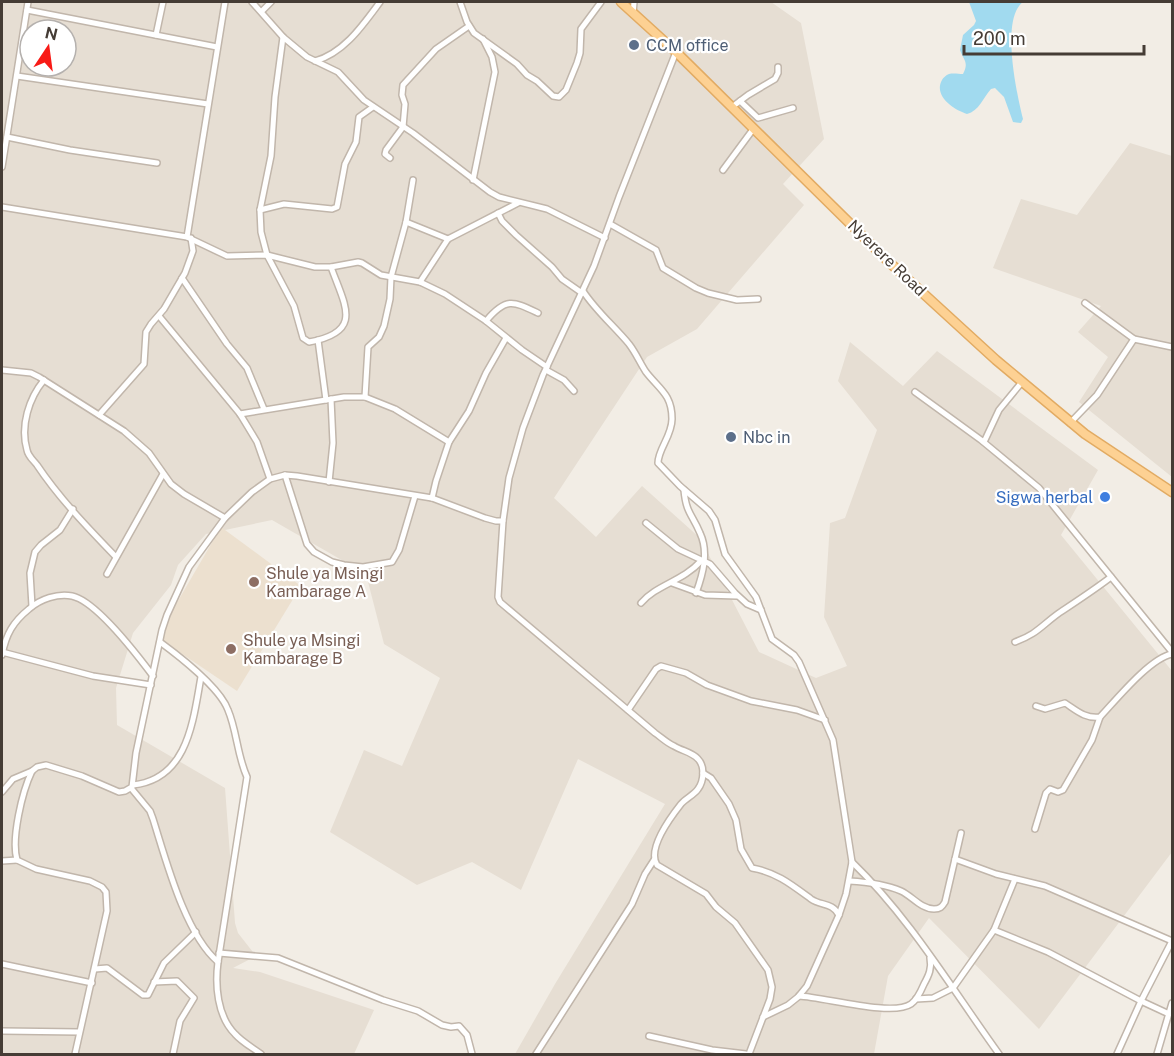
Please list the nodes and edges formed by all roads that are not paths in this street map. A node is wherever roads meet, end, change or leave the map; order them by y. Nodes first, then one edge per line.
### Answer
1 (28, 2) edge
2 (163, 2) edge
3 (225, 2) edge
4 (252, 2) edge
5 (271, 2) edge
6 (380, 2) edge
7 (460, 2) edge
8 (601, 2) edge
9 (621, 2) edge
10 (634, 2) edge
11 (27, 10) junction
12 (262, 11) junction
13 (633, 14) junction
14 (469, 26) junction
15 (156, 35) junction
16 (283, 37) junction
17 (482, 38) junction
18 (217, 47) junction
19 (676, 52) junction
20 (315, 61) junction
21 (778, 67) dead end
22 (17, 76) junction
23 (740, 101) junction
24 (208, 104) junction
25 (373, 107) junction
26 (732, 107) junction
27 (793, 108) dead end
28 (403, 127) junction
29 (753, 128) junction
30 (7, 137) junction
31 (390, 158) dead end
32 (156, 164) dead end
33 (2, 167) edge
34 (723, 170) dead end
35 (413, 180) dead end
36 (473, 180) junction
37 (518, 203) junction
38 (2, 207) edge
39 (260, 210) junction
40 (498, 213) junction
41 (406, 222) junction
42 (610, 224) junction
43 (189, 238) junction
44 (605, 238) junction
45 (448, 239) junction
46 (267, 255) junction
47 (331, 267) junction
48 (391, 277) junction
49 (182, 278) junction
50 (420, 282) junction
51 (583, 292) junction
52 (758, 299) dead end
53 (1085, 303) dead end
54 (538, 313) dead end
55 (159, 316) junction
56 (486, 321) junction
57 (506, 338) junction
58 (1134, 339) junction
59 (318, 340) junction
60 (1173, 347) edge
61 (547, 369) junction
62 (2, 370) edge
63 (44, 380) junction
64 (1022, 382) junction
65 (574, 391) dead end
66 (915, 392) dead end
67 (364, 397) junction
68 (328, 399) junction
69 (264, 409) junction
70 (240, 414) junction
71 (99, 415) junction
72 (1070, 423) junction
73 (449, 442) junction
74 (984, 442) junction
75 (163, 474) junction
76 (285, 475) junction
77 (270, 479) junction
78 (329, 482) junction
79 (684, 490) junction
80 (1172, 491) edge
81 (415, 496) junction
82 (432, 498) junction
83 (73, 508) junction
84 (225, 518) junction
85 (502, 521) junction
86 (646, 523) dead end
87 (116, 557) junction
88 (702, 561) junction
89 (107, 574) dead end
90 (1111, 577) junction
91 (672, 583) junction
92 (696, 593) junction
93 (737, 596) junction
94 (640, 603) dead end
95 (32, 606) junction
96 (761, 609) junction
97 (160, 642) junction
98 (1015, 642) dead end
99 (2, 653) edge
100 (1173, 653) edge
101 (153, 676) junction
102 (201, 677) junction
103 (151, 685) junction
104 (1036, 706) dead end
105 (628, 710) junction
106 (1100, 717) junction
107 (826, 721) junction
108 (32, 771) junction
109 (703, 773) junction
110 (132, 787) junction
111 (2, 792) edge
112 (1035, 829) dead end
113 (961, 833) dead end
114 (955, 859) junction
115 (17, 860) junction
116 (654, 860) junction
117 (2, 861) edge
118 (852, 862) junction
119 (1015, 879) junction
120 (849, 881) junction
121 (874, 884) junction
122 (839, 915) junction
123 (994, 930) junction
124 (196, 932) junction
125 (1172, 941) edge
126 (219, 953) junction
127 (930, 956) junction
128 (218, 962) junction
129 (2, 964) edge
130 (95, 969) junction
131 (92, 982) junction
132 (154, 982) junction
133 (953, 988) junction
134 (799, 996) junction
135 (916, 999) junction
136 (1141, 1001) junction
137 (1173, 1003) edge
138 (1169, 1014) junction
139 (764, 1017) junction
140 (2, 1031) edge
141 (79, 1032) junction
142 (649, 1036) dead end
143 (75, 1054) edge
144 (173, 1054) edge
145 (261, 1054) edge
146 (472, 1054) edge
147 (536, 1054) edge
148 (747, 1054) edge
149 (999, 1054) edge
150 (1117, 1054) edge
151 (1157, 1054) edge

1 - 11 street
2 - 15 street
3 - 18 street
4 - 12 street
5 - 12 street
6 - 20 street
7 - 14 street
8 - 17 street
9 - 13 main road, Nyerere Road
10 - 13 street
11 - 15 street
11 - 22 street
12 - 16 street
13 - 19 main road, Nyerere Road
14 - 17 street
14 - 28 street
15 - 18 street
16 - 20 street
16 - 39 street
17 - 36 street
18 - 24 street
19 - 26 main road, Nyerere Road
19 - 42 street
20 - 25 street
21 - 23 street
22 - 24 street
22 - 30 street
23 - 26 street
23 - 27 street
24 - 43 street
25 - 28 street
25 - 39 street
26 - 29 main road, Nyerere Road
28 - 31 street
28 - 36 street
29 - 34 street
29 - 64 main road, Nyerere Road
30 - 32 street
30 - 33 street
35 - 41 street
36 - 37 street
37 - 40 street
37 - 44 street
38 - 43 street
39 - 46 street
40 - 45 street
40 - 51 street
41 - 45 street
41 - 48 street
42 - 44 street
42 - 52 street
43 - 46 street
43 - 49 street
44 - 51 street
45 - 50 street
46 - 47 street
46 - 59 street
47 - 48 street
47 - 59 street
48 - 50 street
48 - 67 street
49 - 55 street
49 - 69 street
50 - 56 street
51 - 61 street
51 - 79 street
53 - 58 street
54 - 56 street
55 - 70 street
55 - 71 street
56 - 57 street
57 - 61 street
57 - 73 street
58 - 60 street
58 - 72 street
59 - 68 street
61 - 65 street
61 - 85 street
62 - 63 street
63 - 71 street
63 - 83 street
64 - 72 main road, Nyerere Road
64 - 74 street
66 - 74 street
67 - 68 street
67 - 73 street
68 - 69 street
68 - 78 street
69 - 70 street
70 - 77 street
71 - 75 street
72 - 80 main road, Nyerere Road
73 - 82 street
74 - 90 street
75 - 84 street
75 - 87 street
76 - 77 street
76 - 78 street
76 - 81 street
77 - 84 street
78 - 81 street
79 - 88 street
79 - 96 street
81 - 82 street
82 - 85 street
83 - 87 street
83 - 95 street
84 - 97 street
85 - 105 street
86 - 88 street
87 - 89 street
88 - 91 street
88 - 92 street
88 - 93 street
90 - 98 street
90 - 100 street
91 - 92 street
91 - 94 street
92 - 93 street
93 - 96 street
95 - 99 street
95 - 101 street
96 - 107 street
97 - 101 street
97 - 102 street
99 - 103 street
100 - 106 street
101 - 103 street
102 - 110 street
102 - 126 street
103 - 110 street
104 - 106 street
105 - 107 street
105 - 109 street
106 - 112 street
107 - 118 street
108 - 110 street
108 - 111 street
108 - 115 street
109 - 116 street
109 - 122 street
110 - 124 street
113 - 114 street
114 - 119 street
114 - 121 street
115 - 117 street
115 - 130 street
116 - 139 street
116 - 147 street
118 - 120 street
118 - 121 street
119 - 123 street
119 - 125 street
120 - 121 street
120 - 122 street
121 - 127 street
122 - 134 street
123 - 133 street
123 - 136 street
124 - 128 street
124 - 132 street
125 - 136 street
126 - 128 street
126 - 146 street
127 - 133 street
127 - 135 street
128 - 145 street
129 - 131 street
130 - 131 street
130 - 132 street
131 - 141 street
132 - 144 street
133 - 135 street
133 - 149 street
134 - 135 street
134 - 139 street
136 - 138 street
136 - 150 street
137 - 138 street
138 - 151 street
139 - 148 street
140 - 141 street
141 - 143 street
142 - 148 street

